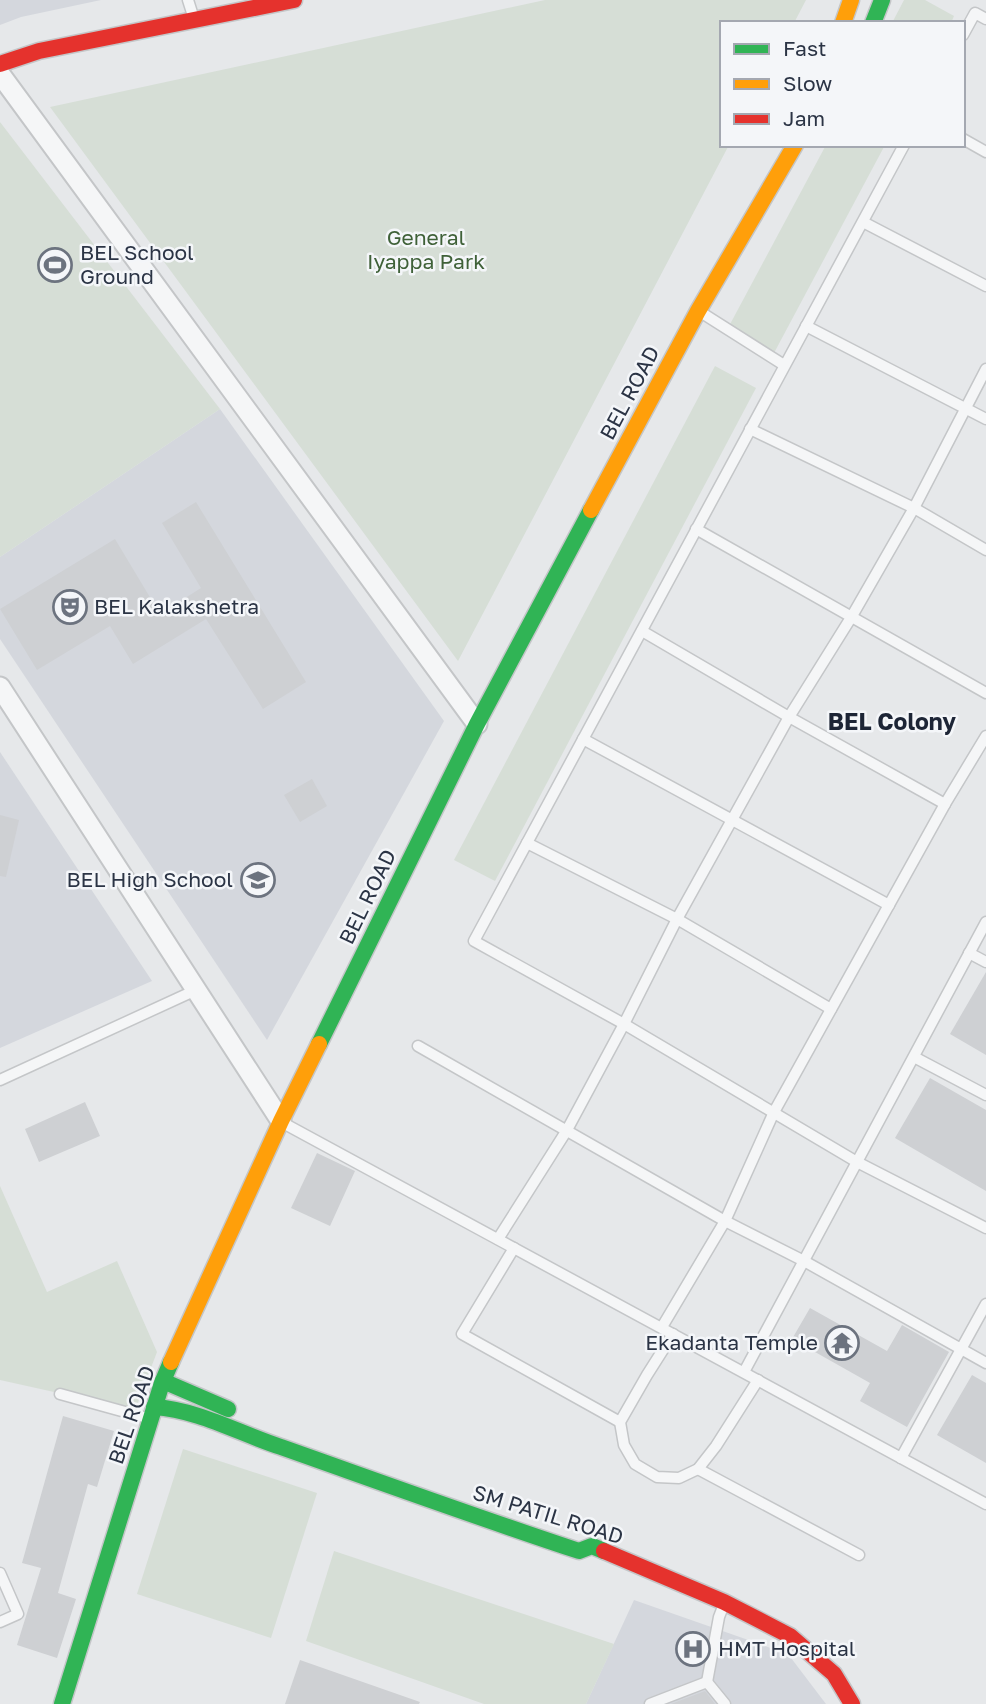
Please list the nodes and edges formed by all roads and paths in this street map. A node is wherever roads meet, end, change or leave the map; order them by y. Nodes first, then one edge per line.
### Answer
1 (209, 0) edge
2 (294, 0) edge
3 (851, 0) edge
4 (882, 0) edge
5 (187, 7) edge
6 (986, 19) edge
7 (844, 21) edge
8 (874, 21) edge
9 (965, 31) edge
10 (0, 64) edge
11 (0, 74) edge
12 (965, 140) edge
13 (794, 147) edge
14 (903, 147) edge
15 (986, 152) edge
16 (863, 222) junction
17 (986, 286) edge
18 (698, 311) junction
19 (806, 326) junction
20 (784, 365) junction
21 (986, 369) edge
22 (965, 408) junction
23 (986, 419) edge
24 (750, 429) junction
25 (914, 509) junction
26 (696, 529) junction
27 (986, 550) edge
28 (852, 616) junction
29 (642, 631) junction
30 (0, 687) edge
31 (986, 693) edge
32 (789, 717) junction
33 (477, 724) junction
34 (986, 736) edge
35 (583, 739) junction
36 (945, 804) junction
37 (732, 820) junction
38 (527, 843) junction
39 (889, 905) junction
40 (677, 919) junction
41 (986, 922) edge
42 (969, 953) junction
43 (986, 962) edge
44 (196, 990) junction
45 (831, 1009) junction
46 (624, 1024) junction
47 (418, 1046) dead end
48 (914, 1057) junction
49 (0, 1080) edge
50 (986, 1095) edge
51 (775, 1112) junction
52 (281, 1121) junction
53 (566, 1130) junction
54 (858, 1162) junction
55 (725, 1221) junction
56 (986, 1228) edge
57 (498, 1239) junction
58 (514, 1248) junction
59 (804, 1261) junction
60 (986, 1304) edge
61 (662, 1327) junction
62 (673, 1334) junction
63 (961, 1349) junction
64 (986, 1363) edge
65 (744, 1372) junction
66 (758, 1380) junction
67 (163, 1381) junction
68 (61, 1394) dead end
69 (152, 1413) junction
70 (620, 1422) junction
71 (901, 1458) junction
72 (698, 1469) junction
73 (986, 1504) edge
74 (519, 1514) dead end
75 (859, 1555) dead end
76 (0, 1573) edge
77 (724, 1602) junction
78 (0, 1622) edge
79 (707, 1682) junction
80 (62, 1704) edge
81 (650, 1704) edge
82 (725, 1704) edge
83 (852, 1704) edge

1 - 5 main road
2 - 5 main road
3 - 7 main road
4 - 8 main road
5 - 10 main road
6 - 9 lane
11 - 33 street
12 - 15 lane
13 - 18 main road, BEL ROAD
14 - 16 lane
16 - 17 lane
16 - 19 lane
18 - 20 lane
18 - 33 main road, BEL ROAD
19 - 20 lane
19 - 22 lane
20 - 24 lane
21 - 22 lane
22 - 23 lane
22 - 25 lane
24 - 25 lane
24 - 26 lane
25 - 27 lane
25 - 28 lane
26 - 28 lane
26 - 29 lane
28 - 31 lane
28 - 32 lane
29 - 32 lane
29 - 35 lane
30 - 44 street
32 - 36 lane
32 - 37 lane
33 - 52 main road, BEL ROAD
34 - 36 lane
35 - 37 lane
35 - 38 lane
36 - 39 lane
37 - 39 lane
37 - 40 lane
38 - 40 lane
38 - 46 lane
39 - 45 lane
40 - 45 lane
40 - 46 lane
41 - 42 lane
42 - 43 lane
42 - 48 lane
44 - 49 lane
44 - 52 street
45 - 51 lane
46 - 51 lane
46 - 53 lane
47 - 53 lane
48 - 50 lane
48 - 54 lane
51 - 54 lane
51 - 55 lane
52 - 57 lane
52 - 67 main road, BEL ROAD
53 - 55 lane
53 - 57 lane
54 - 56 lane
54 - 59 lane
55 - 59 lane
55 - 61 lane
57 - 58 lane
58 - 61 lane
58 - 70 lane
59 - 63 lane
59 - 65 lane
60 - 63 lane
61 - 62 lane
62 - 65 lane
62 - 70 lane
63 - 64 lane
63 - 71 lane
65 - 66 lane
66 - 71 lane
66 - 72 lane
67 - 69 main road, BEL ROAD
67 - 74 main road
68 - 69 lane
69 - 77 main road, SM PATIL ROAD
69 - 80 main road, BEL ROAD
70 - 72 lane
71 - 73 lane
72 - 75 lane
76 - 78 lane
77 - 79 lane
77 - 83 main road, SM PATIL ROAD
79 - 81 lane
79 - 82 lane

